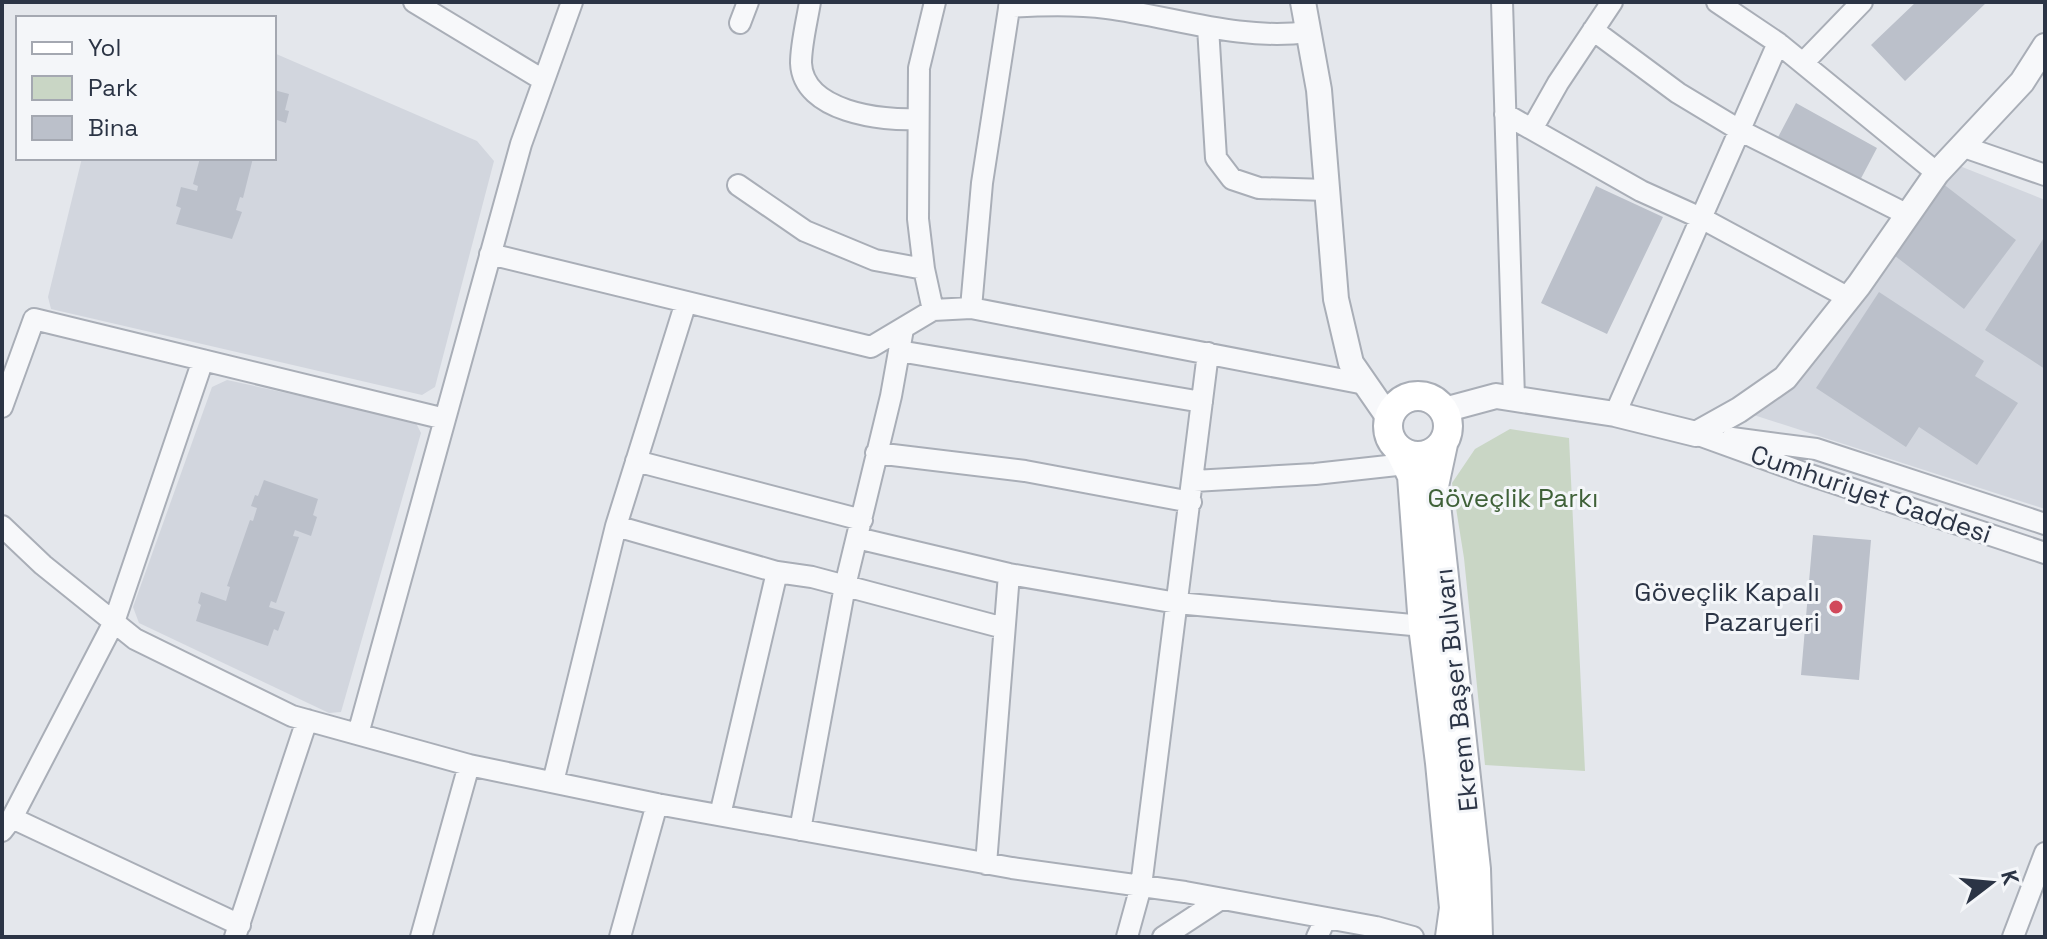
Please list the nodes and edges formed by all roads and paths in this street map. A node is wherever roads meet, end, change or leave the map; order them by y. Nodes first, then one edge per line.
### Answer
1 (414, 2) edge
2 (572, 2) edge
3 (748, 2) edge
4 (810, 2) edge
5 (935, 2) edge
6 (1303, 2) edge
7 (1502, 2) edge
8 (1612, 2) edge
9 (1717, 2) edge
10 (1862, 2) edge
11 (1009, 4) edge
12 (1150, 9) edge
13 (740, 23) dead end
14 (1208, 27) junction
15 (1593, 30) junction
16 (1308, 32) junction
17 (1778, 43) junction
18 (2045, 46) edge
19 (1803, 63) junction
20 (543, 80) junction
21 (1505, 114) junction
22 (918, 119) junction
23 (1532, 129) junction
24 (1741, 131) junction
25 (1964, 147) junction
26 (1937, 173) junction
27 (2045, 175) edge
28 (738, 185) dead end
29 (1327, 190) junction
30 (1908, 215) junction
31 (1703, 219) junction
32 (490, 254) junction
33 (924, 269) junction
34 (1849, 298) junction
35 (686, 302) junction
36 (971, 308) junction
37 (933, 310) junction
38 (903, 329) junction
39 (899, 351) junction
40 (1208, 353) junction
41 (203, 360) junction
42 (1365, 384) junction
43 (1514, 398) junction
44 (1202, 402) junction
45 (2, 407) edge
46 (1444, 410) junction
47 (1615, 414) junction
48 (1389, 418) junction
49 (445, 419) junction
50 (1696, 434) junction
51 (1443, 444) junction
52 (876, 453) junction
53 (1403, 458) junction
54 (636, 461) junction
55 (1194, 481) junction
56 (1191, 502) junction
57 (2045, 524) edge
58 (2, 526) edge
59 (616, 526) junction
60 (860, 529) junction
61 (2045, 553) edge
62 (777, 572) junction
63 (1009, 574) junction
64 (845, 586) junction
65 (1177, 603) junction
66 (114, 622) junction
67 (1423, 626) junction
68 (1004, 628) junction
69 (307, 720) junction
70 (358, 734) junction
71 (469, 765) junction
72 (553, 782) junction
73 (657, 804) junction
74 (720, 815) junction
75 (7, 824) edge
76 (800, 830) junction
77 (2045, 853) edge
78 (986, 864) junction
79 (1141, 886) junction
80 (1221, 899) junction
81 (1326, 918) junction
82 (238, 931) edge
83 (421, 937) edge
84 (620, 937) edge
85 (1127, 937) edge
86 (1163, 937) edge
87 (1317, 937) edge
88 (1413, 937) edge
89 (1450, 937) edge
90 (1478, 937) edge
91 (2013, 937) edge

1 - 20 street
2 - 20 street
3 - 13 street
4 - 22 street
5 - 22 street
6 - 16 street
7 - 21 street
8 - 15 street
9 - 17 street
10 - 19 street
11 - 12 street
11 - 36 street
12 - 14 street
14 - 16 street
14 - 29 street
15 - 23 street
15 - 24 street
16 - 29 street
17 - 19 street
17 - 24 street
18 - 25 street
19 - 26 street
20 - 32 street
21 - 23 street
21 - 43 street
22 - 33 street
23 - 31 street
24 - 30 street
24 - 31 street
25 - 26 street
25 - 27 street
26 - 30 street
28 - 33 street
29 - 42 street
30 - 34 street
31 - 34 street
31 - 47 street
32 - 35 street
32 - 49 street
33 - 37 street
34 - 50 street
35 - 38 street
35 - 54 street
36 - 37 street
36 - 40 street
37 - 38 street
38 - 39 street
39 - 44 street
39 - 52 street
40 - 42 street
40 - 44 street
41 - 45 street
41 - 49 street
41 - 66 street
42 - 48 street
43 - 46 street, Cumhuriyet Caddesi
43 - 47 street, Cumhuriyet Caddesi
44 - 55 street
46 - 48 main road
46 - 51 main road
47 - 50 street, Cumhuriyet Caddesi
48 - 53 main road
49 - 70 street
50 - 57 street, Cumhuriyet Caddesi
50 - 61 street, Cumhuriyet Caddesi
51 - 53 main road
51 - 90 main road, Ekrem Başer Bulvarı
52 - 56 street
52 - 60 street
53 - 55 street
53 - 67 main road, Ekrem Başer Bulvarı
54 - 59 street
54 - 60 street
55 - 56 street
56 - 65 street
58 - 66 street
59 - 62 street
59 - 72 street
60 - 63 street
60 - 64 street
62 - 64 street
62 - 74 street
63 - 65 street
63 - 68 street
64 - 68 street
64 - 76 street
65 - 67 street
65 - 79 street
66 - 69 street
66 - 75 street
67 - 89 main road, Ekrem Başer Bulvarı
68 - 78 street
69 - 70 street
69 - 82 street
70 - 71 street
71 - 72 street
71 - 83 street
72 - 73 street
73 - 74 street
73 - 84 street
74 - 76 street
75 - 82 street
76 - 78 street
77 - 91 street
78 - 79 street
79 - 80 street
79 - 85 street
80 - 81 street
80 - 86 street
81 - 87 street
81 - 88 street

